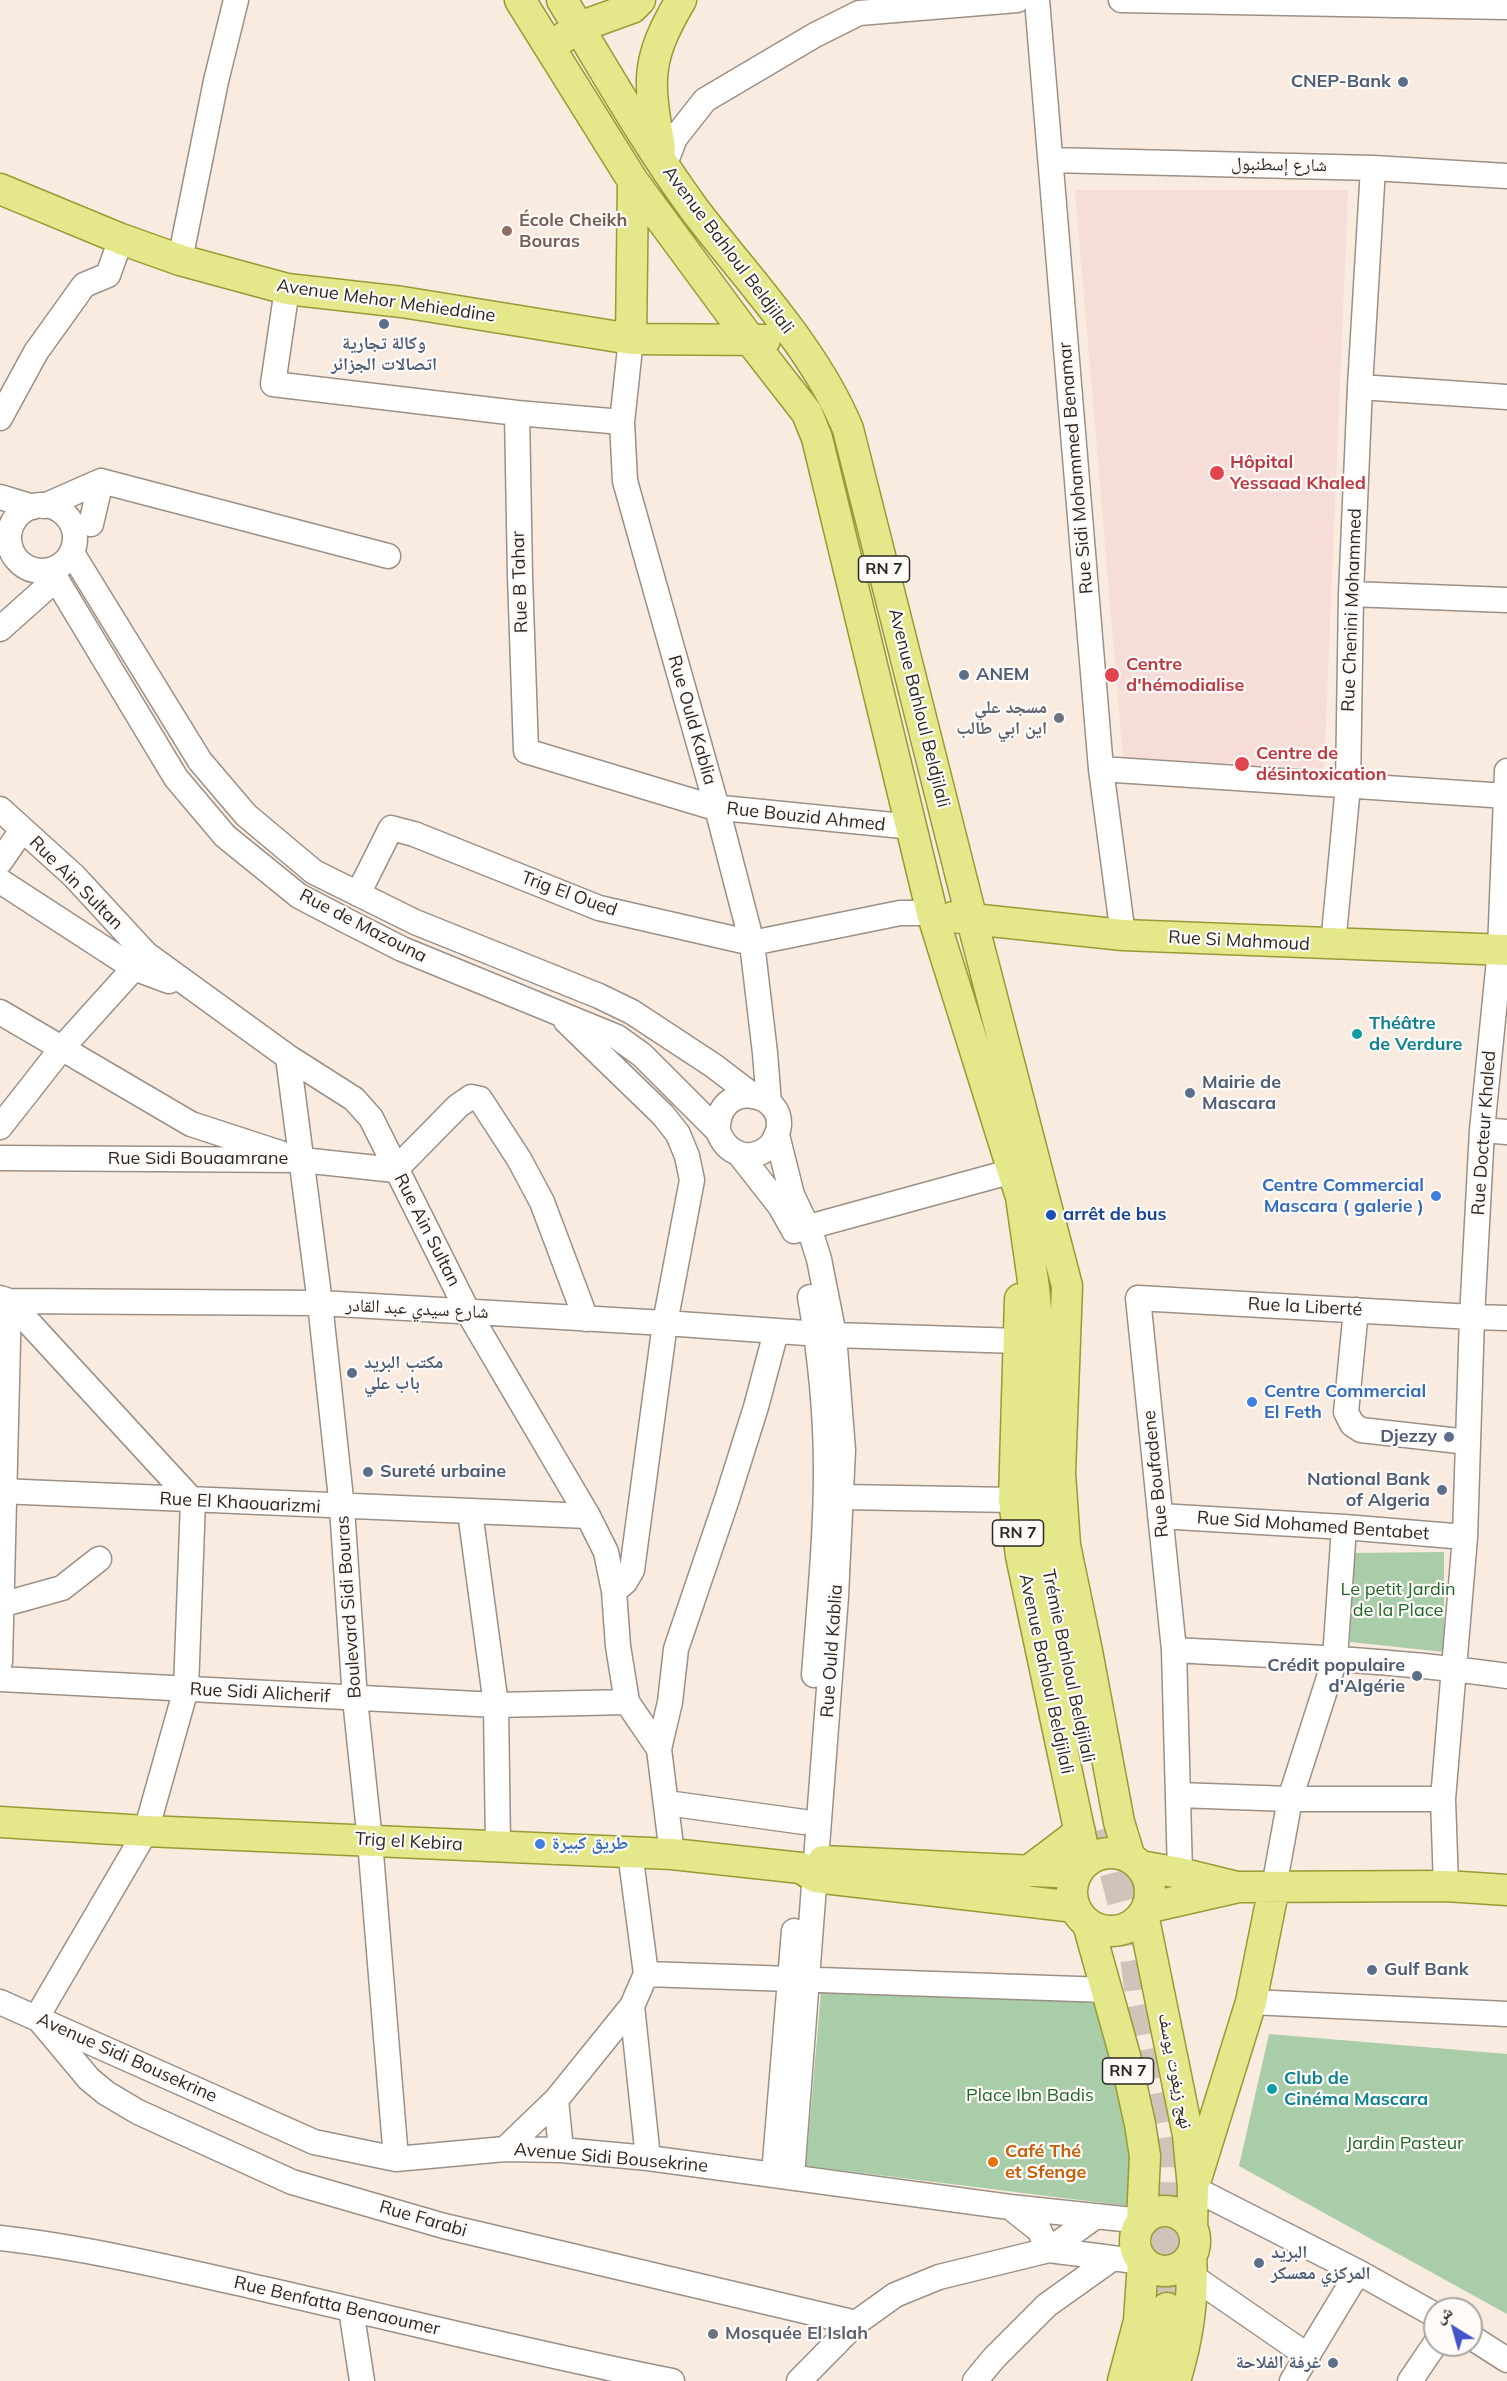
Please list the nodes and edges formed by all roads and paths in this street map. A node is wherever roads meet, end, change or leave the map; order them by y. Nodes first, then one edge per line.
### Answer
1 (236, 0) edge
2 (520, 0) edge
3 (562, 0) edge
4 (640, 0) edge
5 (681, 0) edge
6 (1017, 0) edge
7 (1037, 0) edge
8 (1121, 0) edge
9 (1507, 7) edge
10 (579, 27) junction
11 (554, 55) junction
12 (1051, 160) junction
13 (664, 166) junction
14 (1373, 168) junction
15 (1507, 176) edge
16 (633, 181) junction
17 (0, 189) edge
18 (121, 239) junction
19 (180, 260) junction
20 (286, 289) junction
21 (794, 337) junction
22 (631, 339) junction
23 (751, 341) junction
24 (1360, 387) junction
25 (1507, 397) edge
26 (517, 413) junction
27 (0, 418) edge
28 (622, 422) junction
29 (101, 481) junction
30 (0, 496) edge
31 (38, 506) junction
32 (91, 524) dead end
33 (5, 533) edge
34 (72, 553) junction
35 (388, 556) dead end
36 (51, 575) junction
37 (1351, 594) junction
38 (1507, 600) edge
39 (0, 629) edge
40 (526, 751) joint
41 (1101, 769) junction
42 (1507, 771) edge
43 (1348, 786) junction
44 (1507, 796) edge
45 (717, 807) junction
46 (0, 809) edge
47 (913, 827) junction
48 (22, 830) junction
49 (0, 862) edge
50 (0, 880) edge
51 (358, 894) junction
52 (932, 913) junction
53 (972, 920) junction
54 (1123, 935) junction
55 (752, 942) junction
56 (1333, 945) junction
57 (1503, 950) edge
58 (140, 961) junction
59 (0, 1012) edge
60 (558, 1012) junction
61 (62, 1048) junction
62 (288, 1057) junction
63 (760, 1099) junction
64 (0, 1127) edge
65 (1482, 1130) junction
66 (718, 1131) junction
67 (1507, 1131) edge
68 (777, 1135) junction
69 (740, 1155) junction
70 (0, 1158) edge
71 (302, 1160) junction
72 (395, 1170) junction
73 (1027, 1192) junction
74 (801, 1229) junction
75 (1138, 1298) joint
76 (5, 1299) edge
77 (320, 1303) junction
78 (1356, 1310) junction
79 (468, 1312) junction
80 (1472, 1317) junction
81 (586, 1318) junction
82 (1507, 1318) edge
83 (665, 1323) junction
84 (776, 1332) junction
85 (825, 1335) junction
86 (1018, 1341) junction
87 (1044, 1395) joint
88 (1468, 1442) junction
89 (2, 1491) edge
90 (842, 1497) junction
91 (1014, 1500) junction
92 (193, 1501) junction
93 (342, 1508) junction
94 (470, 1512) junction
95 (588, 1516) junction
96 (1160, 1516) junction
97 (1344, 1527) junction
98 (1465, 1537) junction
99 (99, 1559) dead end
100 (614, 1591) junction
101 (1, 1605) edge
102 (1174, 1650) junction
103 (1335, 1659) junction
104 (0, 1662) edge
105 (1456, 1668) junction
106 (1507, 1676) edge
107 (0, 1679) edge
108 (186, 1689) junction
109 (356, 1699) junction
110 (627, 1702) junction
111 (496, 1705) junction
112 (659, 1749) junction
113 (1178, 1795) junction
114 (1290, 1799) junction
115 (1443, 1799) junction
116 (667, 1803) junction
117 (0, 1822) edge
118 (804, 1822) junction
119 (1091, 1830) junction
120 (146, 1831) junction
121 (370, 1841) junction
122 (498, 1846) junction
123 (630, 1852) junction
124 (672, 1854) junction
125 (1135, 1862) junction
126 (1081, 1868) junction
127 (811, 1869) junction
128 (1027, 1872) junction
129 (1180, 1872) junction
130 (1446, 1886) junction
131 (1239, 1887) junction
132 (1274, 1887) junction
133 (1507, 1890) edge
134 (1145, 1911) junction
135 (1081, 1916) junction
136 (646, 1974) junction
137 (798, 1978) junction
138 (1107, 1990) junction
139 (0, 2002) edge
140 (1251, 2002) junction
141 (632, 2006) junction
142 (1507, 2014) edge
143 (38, 2018) junction
144 (100, 2048) junction
145 (89, 2079) junction
146 (556, 2100) junction
147 (505, 2149) junction
148 (561, 2150) junction
149 (648, 2158) junction
150 (396, 2159) junction
151 (783, 2175) junction
152 (1193, 2188) junction
153 (1010, 2207) junction
154 (1096, 2216) junction
155 (1142, 2221) junction
156 (0, 2238) edge
157 (1049, 2250) junction
158 (1192, 2254) junction
159 (1113, 2258) junction
160 (1143, 2262) junction
161 (1358, 2272) junction
162 (1167, 2308) tunnel mouth
163 (1423, 2308) edge
164 (351, 2309) junction
165 (856, 2323) junction
166 (1483, 2345) edge
167 (1308, 2356) junction
168 (1426, 2357) edge
169 (1507, 2360) edge
170 (1128, 2375) edge
171 (362, 2381) edge
172 (672, 2381) edge
173 (799, 2381) edge
174 (975, 2381) edge
175 (1175, 2381) edge
176 (1292, 2381) edge
177 (1410, 2381) edge

1 - 19 street
2 - 11 main road, Avenue Bahloul Beldjilali / RN 7
3 - 10 main road, Avenue Bahloul Beldjilali / RN 7
4 - 10 main road
5 - 13 main road
6 - 13 street
7 - 12 street, Rue Sidi Mohammed Benamar
8 - 9 street
10 - 11 main road
10 - 13 main road, Avenue Bahloul Beldjilali / RN 7
11 - 16 main road, Avenue Bahloul Beldjilali / RN 7
12 - 14 street, شارع إسطنبول
12 - 41 street, Rue Sidi Mohammed Benamar
13 - 21 main road, Avenue Bahloul Beldjilali / RN 7
14 - 15 street, شارع إسطنبول
14 - 24 street, Rue Chenini Mohammed
16 - 22 main road
16 - 23 main road, Avenue Bahloul Beldjilali / RN 7
17 - 18 main road, Avenue Mehor Mehieddine
18 - 19 main road, Avenue Mehor Mehieddine
18 - 27 street
19 - 20 main road, Avenue Mehor Mehieddine
20 - 22 main road, Avenue Mehor Mehieddine
20 - 26 street
21 - 23 main road, Avenue Mehor Mehieddine
21 - 53 main road, Avenue Bahloul Beldjilali / RN 7
22 - 23 main road, Avenue Mehor Mehieddine
22 - 28 street, Rue Ould Kablia
23 - 47 main road, Avenue Bahloul Beldjilali / RN 7
24 - 25 street
24 - 37 street, Rue Chenini Mohammed
26 - 28 street
26 - 40 street, Rue B Tahar
28 - 45 street, Rue Ould Kablia
29 - 31 street
29 - 32 street
29 - 35 street
30 - 31 street
31 - 33 street
31 - 34 street
33 - 36 street
34 - 36 street
34 - 51 street, Rue de Mazouna
36 - 39 street
36 - 60 street, Rue de Mazouna
37 - 38 street
37 - 43 street, Rue Chenini Mohammed
40 - 45 street, Rue Bouzid Ahmed
41 - 43 street
41 - 54 street, Rue Sidi Mohammed Benamar
42 - 44 street, Rue Docteur Khaled
43 - 44 street
43 - 56 street, Rue Chenini Mohammed
44 - 57 street, Rue Docteur Khaled
45 - 47 street, Rue Bouzid Ahmed
45 - 55 street, Rue Ould Kablia
46 - 48 street, Rue Ain Sultan
47 - 52 main road, Avenue Bahloul Beldjilali / RN 7
48 - 49 street
48 - 58 street, Rue Ain Sultan
50 - 58 street
51 - 55 street, Trig El Oued
51 - 63 street, Rue de Mazouna
52 - 53 main road, Rue Si Mahmoud
52 - 55 street
52 - 73 main road, Avenue Bahloul Beldjilali / RN 7
53 - 54 main road, Rue Si Mahmoud
53 - 73 main road, Avenue Bahloul Beldjilali / RN 7
54 - 56 main road, Rue Si Mahmoud
55 - 63 street, Rue Ould Kablia
56 - 57 main road, Rue Si Mahmoud
57 - 65 street, Rue Docteur Khaled
58 - 61 street
58 - 62 street, Rue Ain Sultan
59 - 61 street
60 - 66 street, Rue de Mazouna
60 - 83 street
61 - 64 street
61 - 71 street
62 - 71 street, Boulevard Sidi Bouras
62 - 72 street, Rue Ain Sultan
63 - 66 street
63 - 68 street
65 - 67 street
65 - 80 street, Rue Docteur Khaled
66 - 69 street
68 - 69 street
68 - 74 street, Rue Ould Kablia
69 - 74 street, Rue Ould Kablia
70 - 71 street, Rue Sidi Bouaamrane
71 - 72 street, Rue Sidi Bouaamrane
71 - 77 street, Boulevard Sidi Bouras
72 - 79 street, Rue Ain Sultan
72 - 81 street
73 - 74 street
73 - 86 main road, Avenue Bahloul Beldjilali / RN 7
73 - 87 main road, Avenue Bahloul Beldjilali / RN 7
73 - 125 main road, Avenue Bahloul Beldjilali / RN 7
74 - 85 street, Rue Ould Kablia
75 - 78 street, Rue la Liberté
75 - 96 street, Rue Boufadene
76 - 77 street, شارع سيدي عبد القادر
76 - 89 street
76 - 92 street
77 - 79 street, شارع سيدي عبد القادر
77 - 93 street, Boulevard Sidi Bouras
78 - 80 street, Rue la Liberté
78 - 88 street
79 - 81 street, شارع سيدي عبد القادر
79 - 95 street, Rue Ain Sultan
80 - 82 street, Rue la Liberté
80 - 88 street, Rue Docteur Khaled
81 - 83 street, شارع سيدي عبد القادر
83 - 84 street, شارع سيدي عبد القادر
83 - 100 street
84 - 85 street, شارع سيدي عبد القادر
84 - 112 street
85 - 86 street, شارع سيدي عبد القادر
85 - 90 street, Rue Ould Kablia
85 - 118 street, Rue Ould Kablia
86 - 91 main road, Avenue Bahloul Beldjilali / RN 7
87 - 119 main road, Trémie Bahloul Beldjilali / RN 7
88 - 98 street, Rue Docteur Khaled
89 - 92 street, Rue El Khaouarizmi
89 - 101 street
90 - 91 street
90 - 127 street, Rue Ould Kablia
91 - 119 main road, Avenue Bahloul Beldjilali / RN 7
92 - 93 street, Rue El Khaouarizmi
92 - 108 street
93 - 94 street, Rue El Khaouarizmi
93 - 109 street, Boulevard Sidi Bouras
94 - 95 street, Rue El Khaouarizmi
94 - 111 street
95 - 100 street, Rue Ain Sultan
96 - 97 street, Rue Sid Mohamed Bentabet
96 - 102 street, Rue Boufadene
97 - 98 street, Rue Sid Mohamed Bentabet
97 - 103 street
98 - 105 street, Rue Docteur Khaled
99 - 101 street
100 - 110 street, Rue Ain Sultan
101 - 104 street
102 - 103 street
102 - 113 street, Rue Boufadene
103 - 105 street
103 - 114 street
105 - 106 street
105 - 115 street, Rue Docteur Khaled
107 - 108 street, Rue Sidi Alicherif
108 - 109 street, Rue Sidi Alicherif
108 - 120 street
109 - 111 street, Rue Sidi Alicherif
109 - 121 street, Boulevard Sidi Bouras
110 - 111 street, Rue Sidi Alicherif
110 - 112 street, Rue Ain Sultan
111 - 122 street
112 - 116 street, Rue Ain Sultan
113 - 114 street
113 - 129 street, Rue Boufadene
114 - 115 street
114 - 132 street
115 - 130 street, Rue Docteur Khaled
116 - 118 street
116 - 124 street, Rue Ain Sultan
117 - 120 main road, Trig el Kebira
118 - 127 street, Rue Ould Kablia
119 - 126 main road, Avenue Bahloul Beldjilali / RN 7
119 - 128 main road
120 - 121 main road, Trig el Kebira
120 - 143 street
121 - 122 main road, Trig el Kebira
121 - 150 street, Boulevard Sidi Bouras
122 - 123 main road, Trig el Kebira
123 - 124 main road, Trig el Kebira
123 - 136 street
124 - 127 main road, Trig el Kebira
125 - 126 main road
125 - 129 main road
125 - 134 main road
126 - 128 main road
126 - 135 main road
127 - 128 main road
127 - 135 main road
127 - 137 street, Rue Ould Kablia
129 - 131 main road
130 - 132 main road
130 - 133 main road
131 - 132 main road
131 - 134 main road
132 - 140 main road
134 - 135 main road
134 - 152 main road, نهج زيغوت يوسف / RN 7
135 - 138 main road, RN 7
136 - 137 street
136 - 141 street
137 - 138 street
137 - 151 street, Rue Ould Kablia
138 - 155 main road, RN 7
139 - 143 street, Avenue Sidi Bousekrine
140 - 142 street
140 - 152 main road
141 - 146 street
141 - 149 street
143 - 144 street, Avenue Sidi Bousekrine
143 - 145 street, Rue Farabi
144 - 145 street
144 - 150 street, Avenue Sidi Bousekrine
145 - 165 street, Rue Farabi
146 - 147 street
146 - 148 street
147 - 148 street, Avenue Sidi Bousekrine
147 - 150 street, Avenue Sidi Bousekrine
148 - 149 street, Avenue Sidi Bousekrine
149 - 151 street, Avenue Sidi Bousekrine
151 - 153 street, Avenue Sidi Bousekrine
152 - 158 main road, نهج زيغوت يوسف / RN 7
152 - 161 street
153 - 154 street, Avenue Sidi Bousekrine
153 - 157 street
154 - 155 street, Avenue Sidi Bousekrine
154 - 157 street
155 - 158 main road
155 - 160 main road
156 - 164 street, Rue Benfatta Benaoumer
157 - 159 street
157 - 165 street
158 - 160 main road
158 - 167 street
158 - 175 main road, نهج زيغوت يوسف / RN 7
159 - 160 street
159 - 174 street
160 - 170 main road
161 - 163 street
161 - 167 street
162 - 170 main road
164 - 171 street
164 - 172 street, Rue Benfatta Benaoumer
165 - 173 street
166 - 169 street
167 - 176 street
168 - 177 street

